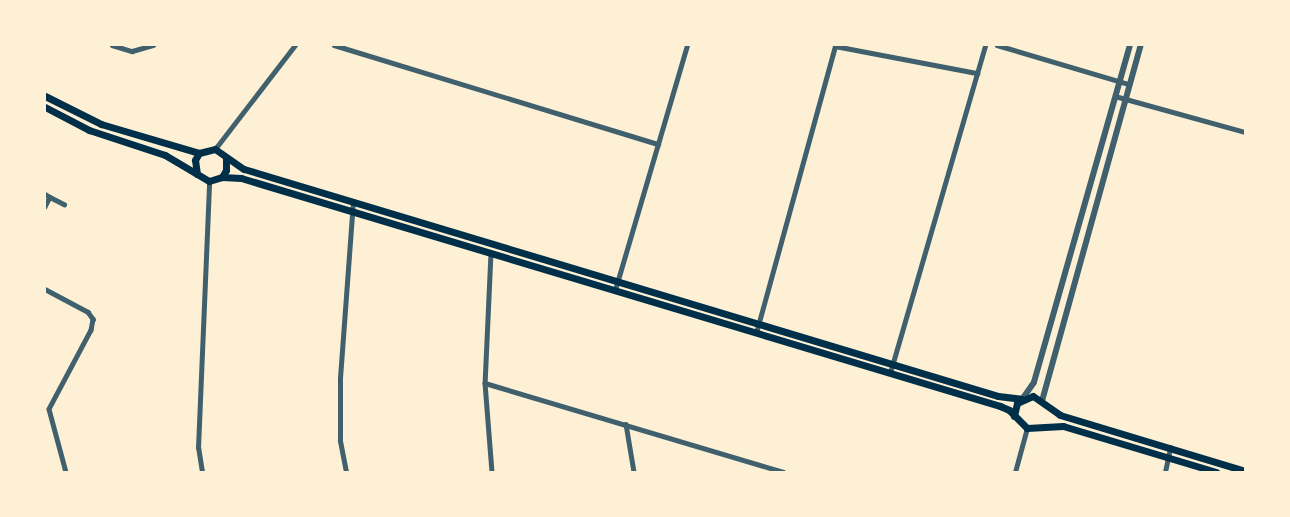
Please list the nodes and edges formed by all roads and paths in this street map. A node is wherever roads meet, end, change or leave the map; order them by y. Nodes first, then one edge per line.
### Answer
1 (112, 45) edge
2 (153, 45) edge
3 (295, 45) edge
4 (334, 45) edge
5 (687, 45) edge
6 (833, 45) edge
7 (985, 45) edge
8 (998, 45) edge
9 (1130, 45) edge
10 (1141, 45) edge
11 (977, 73) junction
12 (1119, 81) junction
13 (1130, 84) junction
14 (45, 96) edge
15 (1115, 96) junction
16 (1125, 99) junction
17 (45, 107) edge
18 (1245, 132) edge
19 (658, 144) junction
20 (215, 149) junction
21 (199, 153) junction
22 (226, 158) junction
23 (197, 174) junction
24 (222, 177) junction
25 (209, 181) junction
26 (47, 196) edge
27 (353, 201) junction
28 (64, 204) dead end
29 (45, 207) edge
30 (352, 211) junction
31 (491, 253) junction
32 (619, 281) junction
33 (45, 289) edge
34 (615, 291) junction
35 (759, 324) junction
36 (756, 333) junction
37 (893, 364) junction
38 (890, 373) junction
39 (485, 383) junction
40 (1022, 399) junction
41 (1044, 403) junction
42 (1014, 416) junction
43 (626, 424) junction
44 (1038, 427) junction
45 (1027, 428) junction
46 (1170, 448) junction
47 (1169, 458) junction
48 (1245, 471) edge
49 (66, 472) edge
50 (202, 472) edge
51 (346, 472) edge
52 (492, 472) edge
53 (634, 472) edge
54 (780, 472) edge
55 (1015, 472) edge
56 (1165, 472) edge
57 (1216, 472) edge

1 - 2 street
3 - 20 street
4 - 19 street
5 - 19 street
6 - 11 street
6 - 35 street
7 - 11 street
8 - 12 street
9 - 12 street
10 - 13 street
11 - 37 street
12 - 13 street
12 - 15 street
13 - 16 street
14 - 21 main road
15 - 16 street
15 - 40 street
16 - 18 street
16 - 41 street
17 - 23 main road
19 - 32 street
20 - 21 main road
20 - 22 main road
21 - 23 main road
22 - 24 main road
22 - 27 main road
23 - 25 main road
24 - 25 main road
24 - 30 main road
25 - 50 street
26 - 28 street
26 - 29 street
27 - 30 street
27 - 32 main road
30 - 31 main road
30 - 51 street
31 - 34 main road
31 - 39 street
32 - 34 street
32 - 35 main road
33 - 49 street
34 - 36 main road
35 - 36 street
35 - 37 main road
36 - 38 main road
37 - 38 street
37 - 40 main road
38 - 42 main road
39 - 43 street
39 - 52 street
40 - 41 main road
40 - 42 main road
41 - 44 main road
41 - 46 main road
42 - 45 main road
43 - 53 street
43 - 54 street
44 - 45 main road
44 - 47 main road
45 - 55 street
46 - 47 street
46 - 48 main road
47 - 56 street
47 - 57 main road

